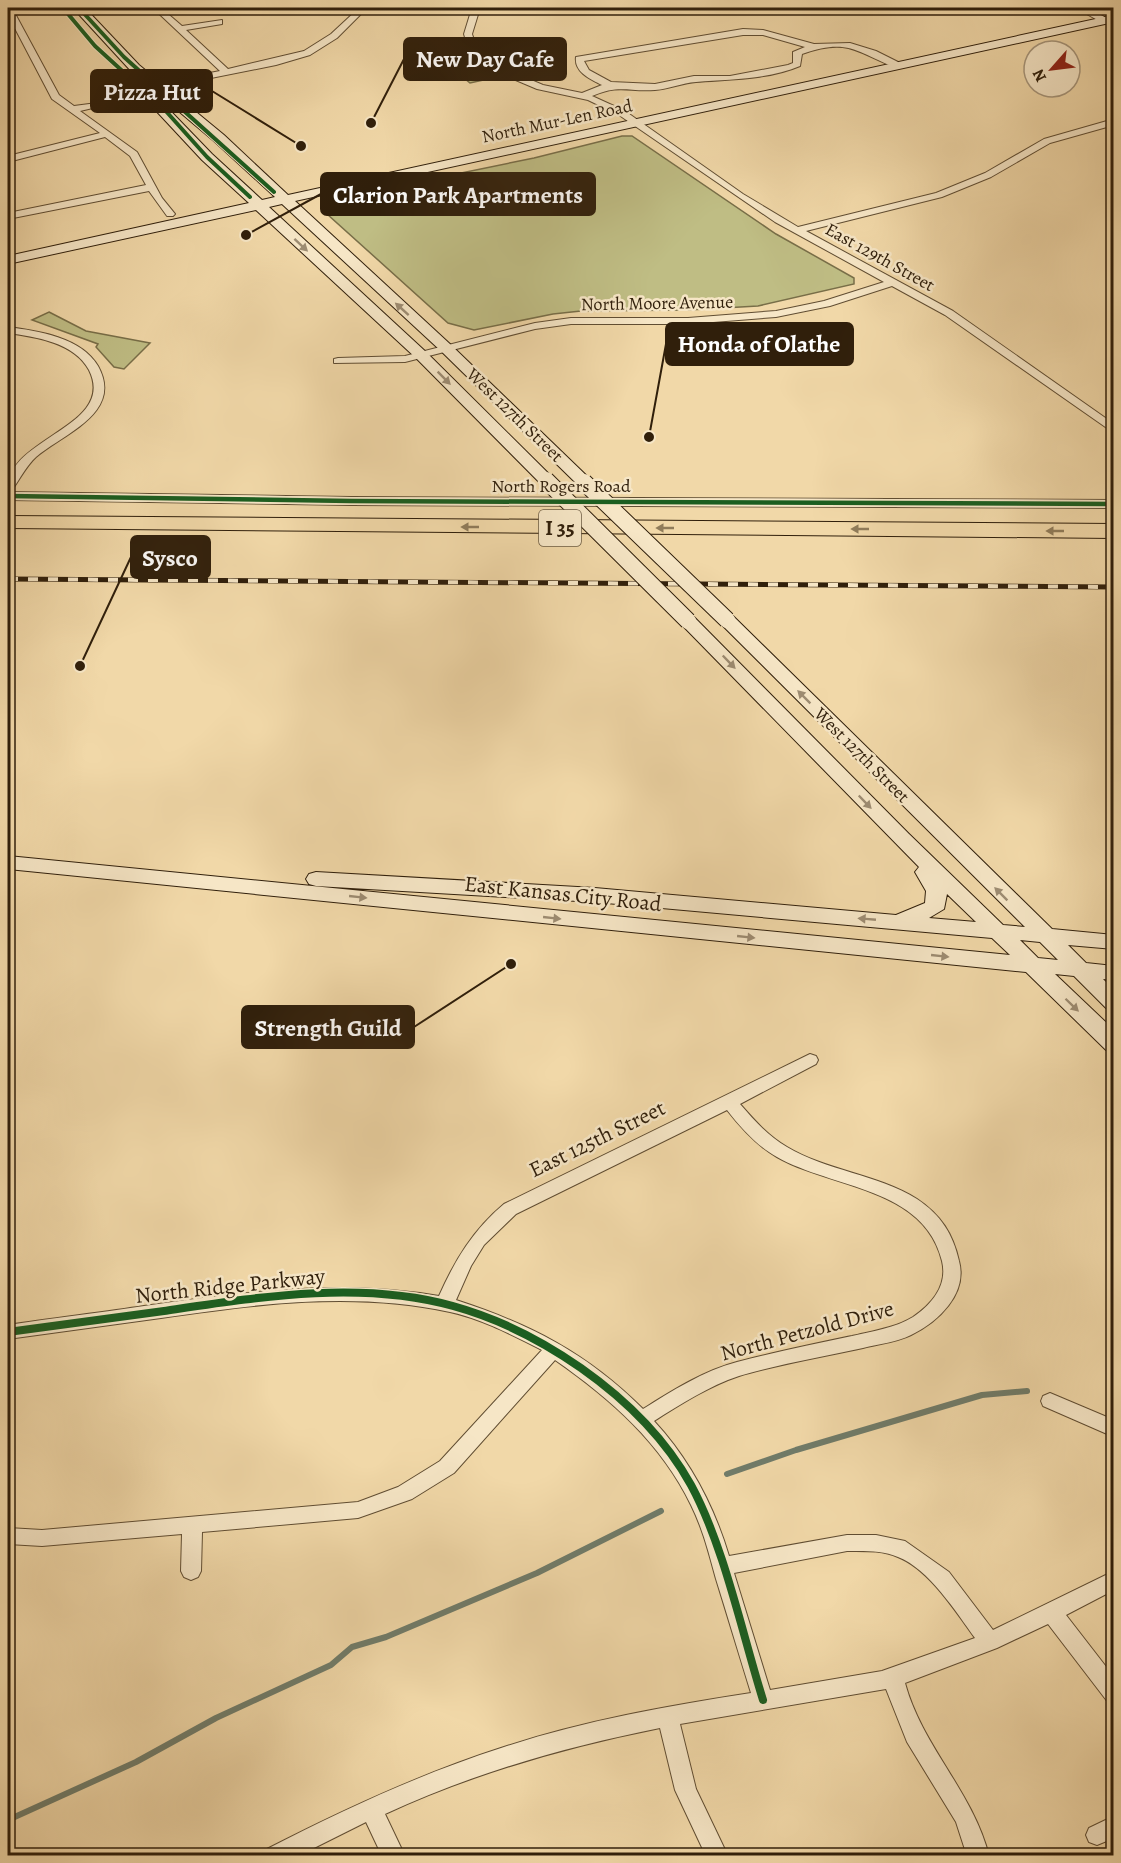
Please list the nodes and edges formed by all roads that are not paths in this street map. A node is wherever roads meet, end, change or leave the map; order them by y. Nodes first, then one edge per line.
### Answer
1 (8, 8) edge
2 (63, 8) edge
3 (79, 8) edge
4 (157, 8) edge
5 (363, 8) edge
6 (476, 8) edge
7 (1081, 8) edge
8 (1107, 16) edge
9 (219, 22) dead end
10 (180, 29) junction
11 (814, 47) junction
12 (893, 63) junction
13 (226, 72) junction
14 (609, 85) junction
15 (156, 86) junction
16 (141, 89) junction
17 (583, 96) junction
18 (94, 105) dead end
19 (70, 110) junction
20 (632, 120) junction
21 (1113, 122) edge
22 (1101, 125) junction
23 (108, 134) junction
24 (1113, 135) edge
25 (8, 159) edge
26 (152, 187) junction
27 (278, 196) junction
28 (254, 201) junction
29 (170, 214) junction
30 (8, 216) edge
31 (798, 230) junction
32 (8, 252) edge
33 (8, 261) edge
34 (894, 282) junction
35 (8, 330) edge
36 (446, 348) junction
37 (421, 355) junction
38 (338, 361) dead end
39 (1113, 430) edge
40 (8, 488) edge
41 (8, 496) edge
42 (1113, 504) edge
43 (8, 522) edge
44 (1113, 531) edge
45 (8, 540) edge
46 (1113, 549) edge
47 (902, 839) junction
48 (8, 852) edge
49 (8, 863) edge
50 (895, 921) junction
51 (996, 931) junction
52 (1043, 935) junction
53 (1113, 942) edge
54 (1031, 965) junction
55 (1078, 970) junction
56 (1113, 973) edge
57 (1113, 1004) edge
58 (1113, 1044) edge
59 (810, 1060) dead end
60 (730, 1102) junction
61 (445, 1304) junction
62 (8, 1332) edge
63 (555, 1348) junction
64 (1050, 1401) dead end
65 (643, 1418) junction
66 (1113, 1429) edge
67 (192, 1525) junction
68 (8, 1536) edge
69 (723, 1566) junction
70 (191, 1571) dead end
71 (1113, 1580) edge
72 (1052, 1613) junction
73 (990, 1642) junction
74 (893, 1677) junction
75 (1113, 1694) edge
76 (763, 1700) junction
77 (668, 1718) junction
78 (371, 1809) junction
79 (275, 1856) edge
80 (393, 1856) edge
81 (717, 1856) edge
82 (978, 1856) edge

1 - 19 street
2 - 16 main road, West 127th Street
3 - 15 main road, West 127th Street
4 - 10 street
5 - 13 street
6 - 17 street, East 129th Street
7 - 8 street
8 - 12 main road, North Mur-Len Road
9 - 10 street
10 - 13 street
11 - 12 street
11 - 14 street
11 - 14 street
12 - 20 main road, North Mur-Len Road
13 - 15 street
14 - 17 street
15 - 16 street
15 - 27 main road, West 127th Street
16 - 28 main road, West 127th Street
17 - 20 street, East 129th Street
18 - 19 street
19 - 23 street
20 - 27 main road, North Mur-Len Road
20 - 31 street, East 129th Street
21 - 22 street
22 - 24 street
22 - 31 street
23 - 25 street
23 - 26 street
26 - 29 street
26 - 30 street
27 - 28 main road, North Mur-Len Road
36 -> 27 main road, West 127th Street
28 - 29 main road, North Mur-Len Road
28 - 33 main road, North Mur-Len Road
28 -> 37 main road, West 127th Street
29 - 32 main road, North Mur-Len Road
31 - 34 street, East 129th Street
34 - 36 street, North Moore Avenue
34 - 39 street, East 129th Street
35 - 40 street
36 - 37 street, North Moore Avenue
52 -> 36 main road, West 127th Street, bridge
37 - 38 street, North Moore Avenue
37 -> 47 main road, West 127th Street, bridge
41 - 42 street, North Rogers Road
44 -> 43 highway, I 35
45 - 46 highway, I 35
47 - 50 main road
47 - 51 main road, West 127th Street
50 -> 48 main road, East Kansas City Road
49 -> 54 main road, East Kansas City Road
50 - 51 main road, East Kansas City Road
51 - 52 main road, East Kansas City Road
51 - 54 main road, West 127th Street
52 - 53 main road, East Kansas City Road
52 - 55 main road, West 127th Street
54 - 55 main road, East Kansas City Road
54 -> 58 main road, West 127th Street
55 - 56 main road, East Kansas City Road
55 - 57 main road, West 127th Street
59 - 60 street, East 125th Street
60 - 61 street, East 125th Street
60 - 65 street, North Petzold Drive
61 - 62 street, North Ridge Parkway
61 - 63 street, North Ridge Parkway
63 - 65 street
63 - 67 street
64 - 66 street
65 - 69 street
67 - 68 street
67 - 70 street
69 - 73 street
69 - 76 street
71 - 72 street
72 - 73 street
72 - 75 street
73 - 74 street
74 - 76 street
74 - 82 street
76 - 77 street
77 - 78 street
77 - 81 street
78 - 79 street
78 - 80 street

